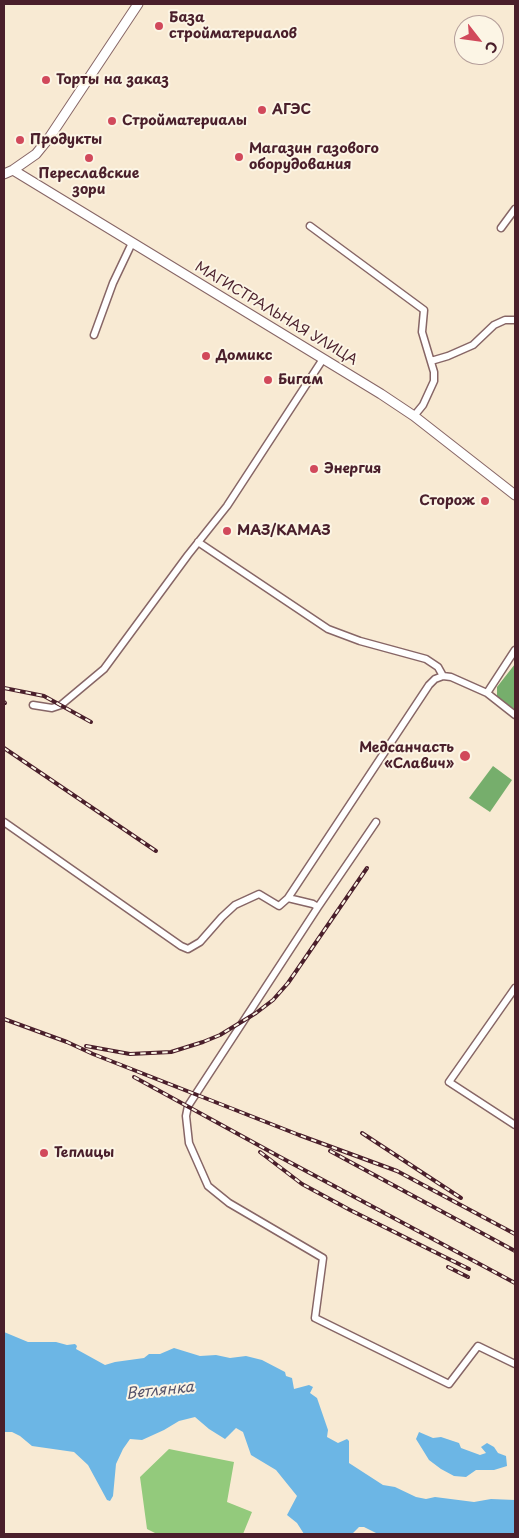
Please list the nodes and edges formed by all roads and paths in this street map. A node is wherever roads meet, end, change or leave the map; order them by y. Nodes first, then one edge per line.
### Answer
1 (138, 4) edge
2 (13, 170) junction
3 (4, 174) edge
4 (515, 208) edge
5 (310, 226) dead end
6 (501, 228) dead end
7 (132, 243) junction
8 (515, 320) edge
9 (94, 335) dead end
10 (323, 359) junction
11 (431, 361) junction
12 (414, 416) junction
13 (515, 495) edge
14 (198, 542) junction
15 (515, 650) edge
16 (513, 657) edge
17 (443, 676) junction
18 (487, 693) junction
19 (33, 706) dead end
20 (515, 715) edge
21 (4, 822) edge
22 (376, 822) dead end
23 (288, 898) junction
24 (318, 907) junction
25 (515, 988) edge
26 (515, 1125) edge
27 (515, 1364) edge

1 - 2 main road
2 - 3 main road
2 - 7 main road, МАГИСТРАЛЬНАЯ УЛИЦА
4 - 6 street
5 - 11 street
7 - 9 street
7 - 10 main road, МАГИСТРАЛЬНАЯ УЛИЦА
8 - 11 street
10 - 12 main road, МАГИСТРАЛЬНАЯ УЛИЦА
10 - 14 street
11 - 12 street
12 - 13 main road, МАГИСТРАЛЬНАЯ УЛИЦА
14 - 17 street
14 - 19 street
15 - 16 street
16 - 18 street
17 - 18 street
17 - 23 street
18 - 20 street
21 - 23 street
22 - 24 street
23 - 24 street
24 - 27 street
25 - 26 street

